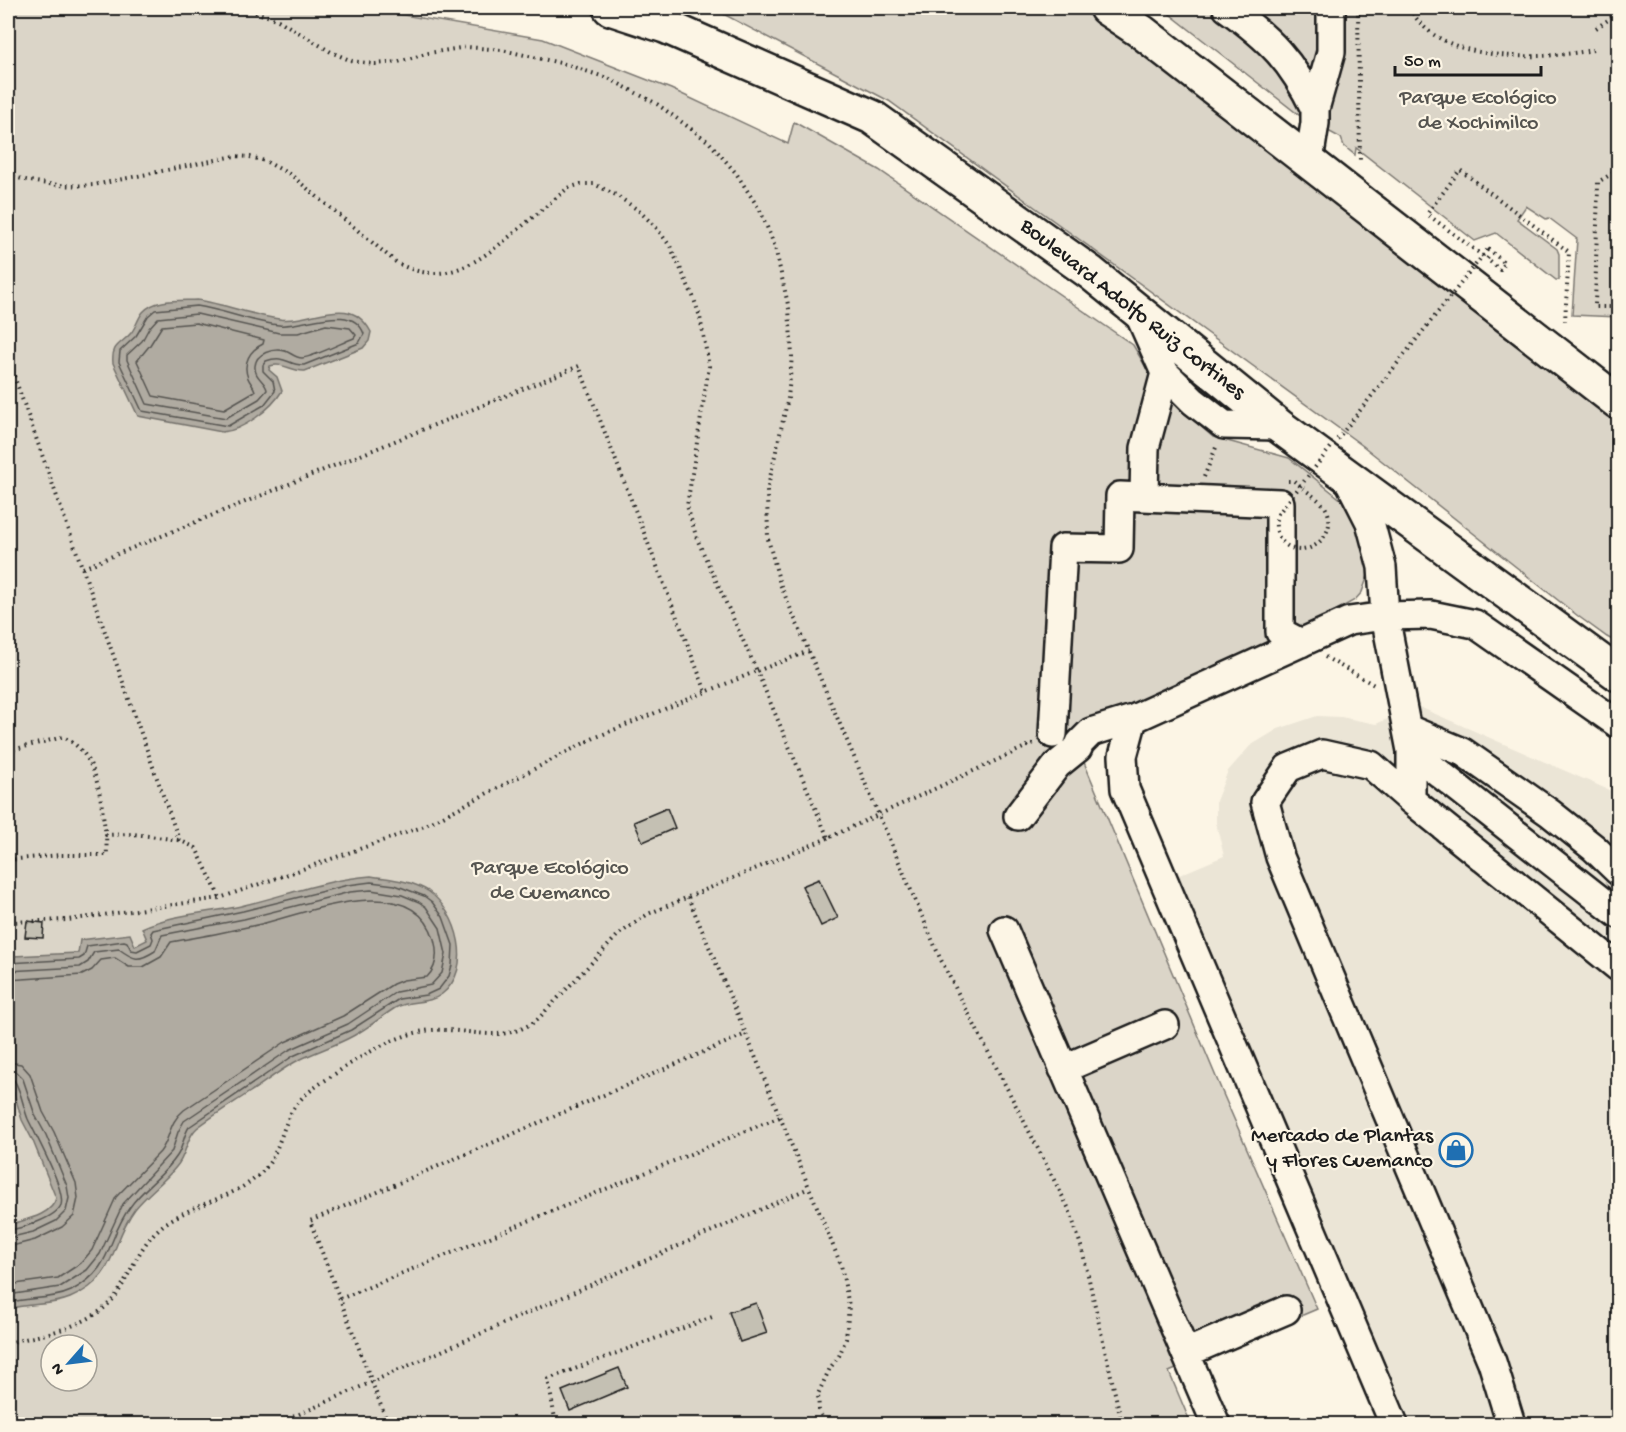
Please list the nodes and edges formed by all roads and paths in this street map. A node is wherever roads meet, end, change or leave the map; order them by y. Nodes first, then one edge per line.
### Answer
1 (244, 8) edge
2 (610, 8) edge
3 (1106, 8) edge
4 (1227, 8) edge
5 (1331, 8) edge
6 (1358, 8) edge
7 (1410, 8) edge
8 (1616, 8) edge
9 (1596, 28) dead end
10 (1593, 50) dead end
11 (1315, 109) junction
12 (1309, 161) junction
13 (1360, 163) dead end
14 (1618, 171) edge
15 (8, 175) edge
16 (1486, 257) junction
17 (1618, 308) edge
18 (1138, 312) junction
19 (1565, 321) dead end
20 (8, 359) edge
21 (1165, 374) junction
22 (1618, 402) edge
23 (1224, 425) junction
24 (1279, 426) junction
25 (1345, 475) junction
26 (1303, 488) dead end
27 (1144, 497) junction
28 (1204, 499) junction
29 (83, 568) junction
30 (1385, 616) junction
31 (1301, 643) junction
32 (809, 651) junction
33 (757, 671) junction
34 (1618, 674) edge
35 (705, 692) junction
36 (1403, 702) junction
37 (1133, 719) junction
38 (1618, 724) edge
39 (1053, 734) joint
40 (1410, 740) junction
41 (8, 751) edge
42 (1410, 800) junction
43 (1550, 813) junction
44 (880, 814) junction
45 (1018, 816) dead end
46 (106, 835) junction
47 (828, 838) junction
48 (179, 840) junction
49 (1526, 841) junction
50 (8, 860) edge
51 (1614, 866) edge
52 (1587, 889) junction
53 (688, 897) junction
54 (220, 898) junction
55 (1618, 914) edge
56 (8, 922) edge
57 (1004, 930) dead end
58 (1618, 967) edge
59 (1165, 1025) dead end
60 (746, 1034) junction
61 (1063, 1069) junction
62 (780, 1117) junction
63 (808, 1188) junction
64 (340, 1299) junction
65 (1286, 1310) dead end
66 (715, 1316) dead end
67 (8, 1342) edge
68 (1186, 1353) junction
69 (372, 1382) junction
70 (277, 1425) edge
71 (388, 1425) edge
72 (549, 1425) edge
73 (825, 1425) edge
74 (1122, 1425) edge
75 (1216, 1425) edge
76 (1394, 1425) edge
77 (1511, 1425) edge

1 - 32 path
2 - 18 highway, Boulevard Adolfo Ruiz Cortines
3 - 12 highway
4 - 11 street
5 - 11 street
6 - 13 path
7 - 10 path
8 - 9 path
11 - 12 street
12 - 22 highway
14 - 17 path
15 - 33 path
16 - 16 path
16 - 19 path
16 - 26 path, bridge
18 - 21 street
18 - 24 highway, Boulevard Adolfo Ruiz Cortines
20 - 29 path
21 - 23 street
21 - 27 street
23 - 24 street
23 - 28 path
24 - 25 highway, Boulevard Adolfo Ruiz Cortines
25 - 30 street
25 - 34 highway, Boulevard Adolfo Ruiz Cortines
27 - 28 street
27 - 39 street
28 - 31 street
29 - 35 path
29 - 48 path
30 - 31 street
30 - 36 street
30 - 38 street
31 - 36 path
31 - 37 street
32 - 33 path
32 - 44 path
33 - 35 path
33 - 47 path
35 - 54 path
36 - 40 street
37 - 45 street
37 - 76 street
39 - 44 path
40 - 42 street
40 - 43 street
40 - 49 street
41 - 46 path
42 - 58 street
42 - 77 street
43 - 49 street
43 - 51 street
44 - 47 path
44 - 74 path
46 - 48 path
46 - 50 path
47 - 53 path
48 - 54 path
49 - 52 street
51 - 52 street
52 - 55 street
53 - 60 path
53 - 67 path
54 - 56 path
57 - 61 street
59 - 61 street
60 - 62 path
60 - 64 path
61 - 68 street
62 - 63 path
62 - 64 path
63 - 69 path
63 - 73 path
64 - 69 path
65 - 68 street
66 - 72 path
68 - 75 street
69 - 70 path
69 - 71 path

